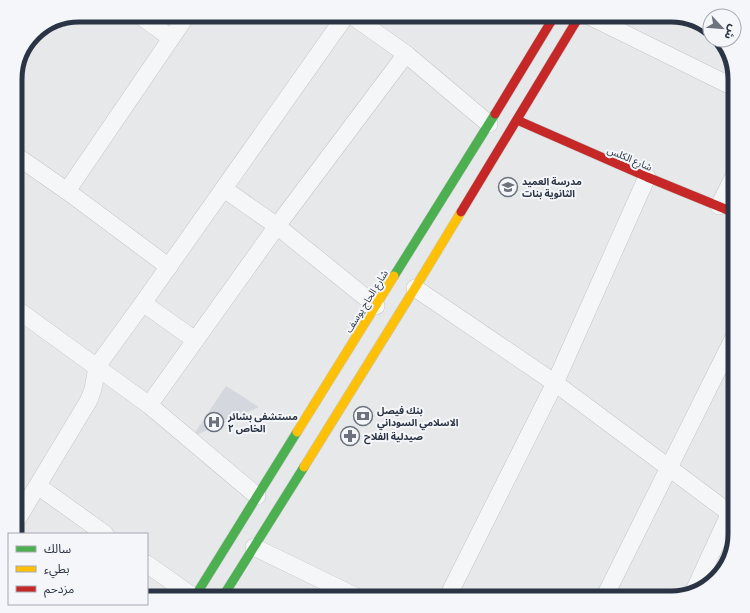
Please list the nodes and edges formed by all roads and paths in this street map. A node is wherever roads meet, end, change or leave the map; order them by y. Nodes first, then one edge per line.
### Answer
1 (149, 22) edge
2 (182, 22) edge
3 (341, 22) edge
4 (361, 22) edge
5 (551, 22) edge
6 (576, 22) edge
7 (601, 22) edge
8 (171, 38) junction
9 (406, 54) junction
10 (728, 85) edge
11 (517, 120) junction
12 (489, 124) junction
13 (22, 160) edge
14 (647, 177) junction
15 (728, 188) edge
16 (224, 189) junction
17 (67, 190) junction
18 (719, 206) junction
19 (728, 210) edge
20 (277, 226) junction
21 (168, 267) junction
22 (416, 288) junction
23 (143, 303) junction
24 (376, 306) junction
25 (22, 313) edge
26 (195, 340) junction
27 (728, 348) edge
28 (97, 367) junction
29 (555, 383) junction
30 (148, 405) junction
31 (669, 468) junction
32 (38, 486) junction
33 (257, 496) junction
34 (728, 508) edge
35 (22, 512) edge
36 (728, 521) edge
37 (104, 533) edge
38 (254, 547) junction
39 (148, 565) edge
40 (697, 585) edge
41 (184, 591) edge
42 (198, 591) edge
43 (226, 591) edge
44 (343, 591) edge
45 (451, 591) edge
46 (608, 591) edge

1 - 8 street
2 - 8 street
3 - 16 street
4 - 9 street
5 - 12 main road, شارع الحاج يوسف
6 - 11 main road
7 - 10 street
8 - 17 street
9 - 12 street
9 - 20 street
11 - 14 main road, شارع الكلس
11 - 22 main road
12 - 24 main road, شارع الحاج يوسف
13 - 17 street
14 - 18 main road, شارع الكلس
14 - 29 street
15 - 18 street
16 - 20 street
16 - 21 street
17 - 21 street
18 - 19 main road, شارع الكلس
20 - 24 street
20 - 26 street
21 - 23 street
22 - 29 street
22 - 38 main road
23 - 26 street
23 - 28 street
24 - 33 main road, شارع الحاج يوسف
25 - 28 street
26 - 30 street
27 - 31 street
28 - 30 street
28 - 32 street
29 - 31 street
29 - 45 street
30 - 33 street
31 - 34 street
31 - 46 street
32 - 35 street
32 - 37 street
33 - 42 main road, شارع الحاج يوسف
36 - 40 street
38 - 43 main road
38 - 44 street
39 - 41 street

